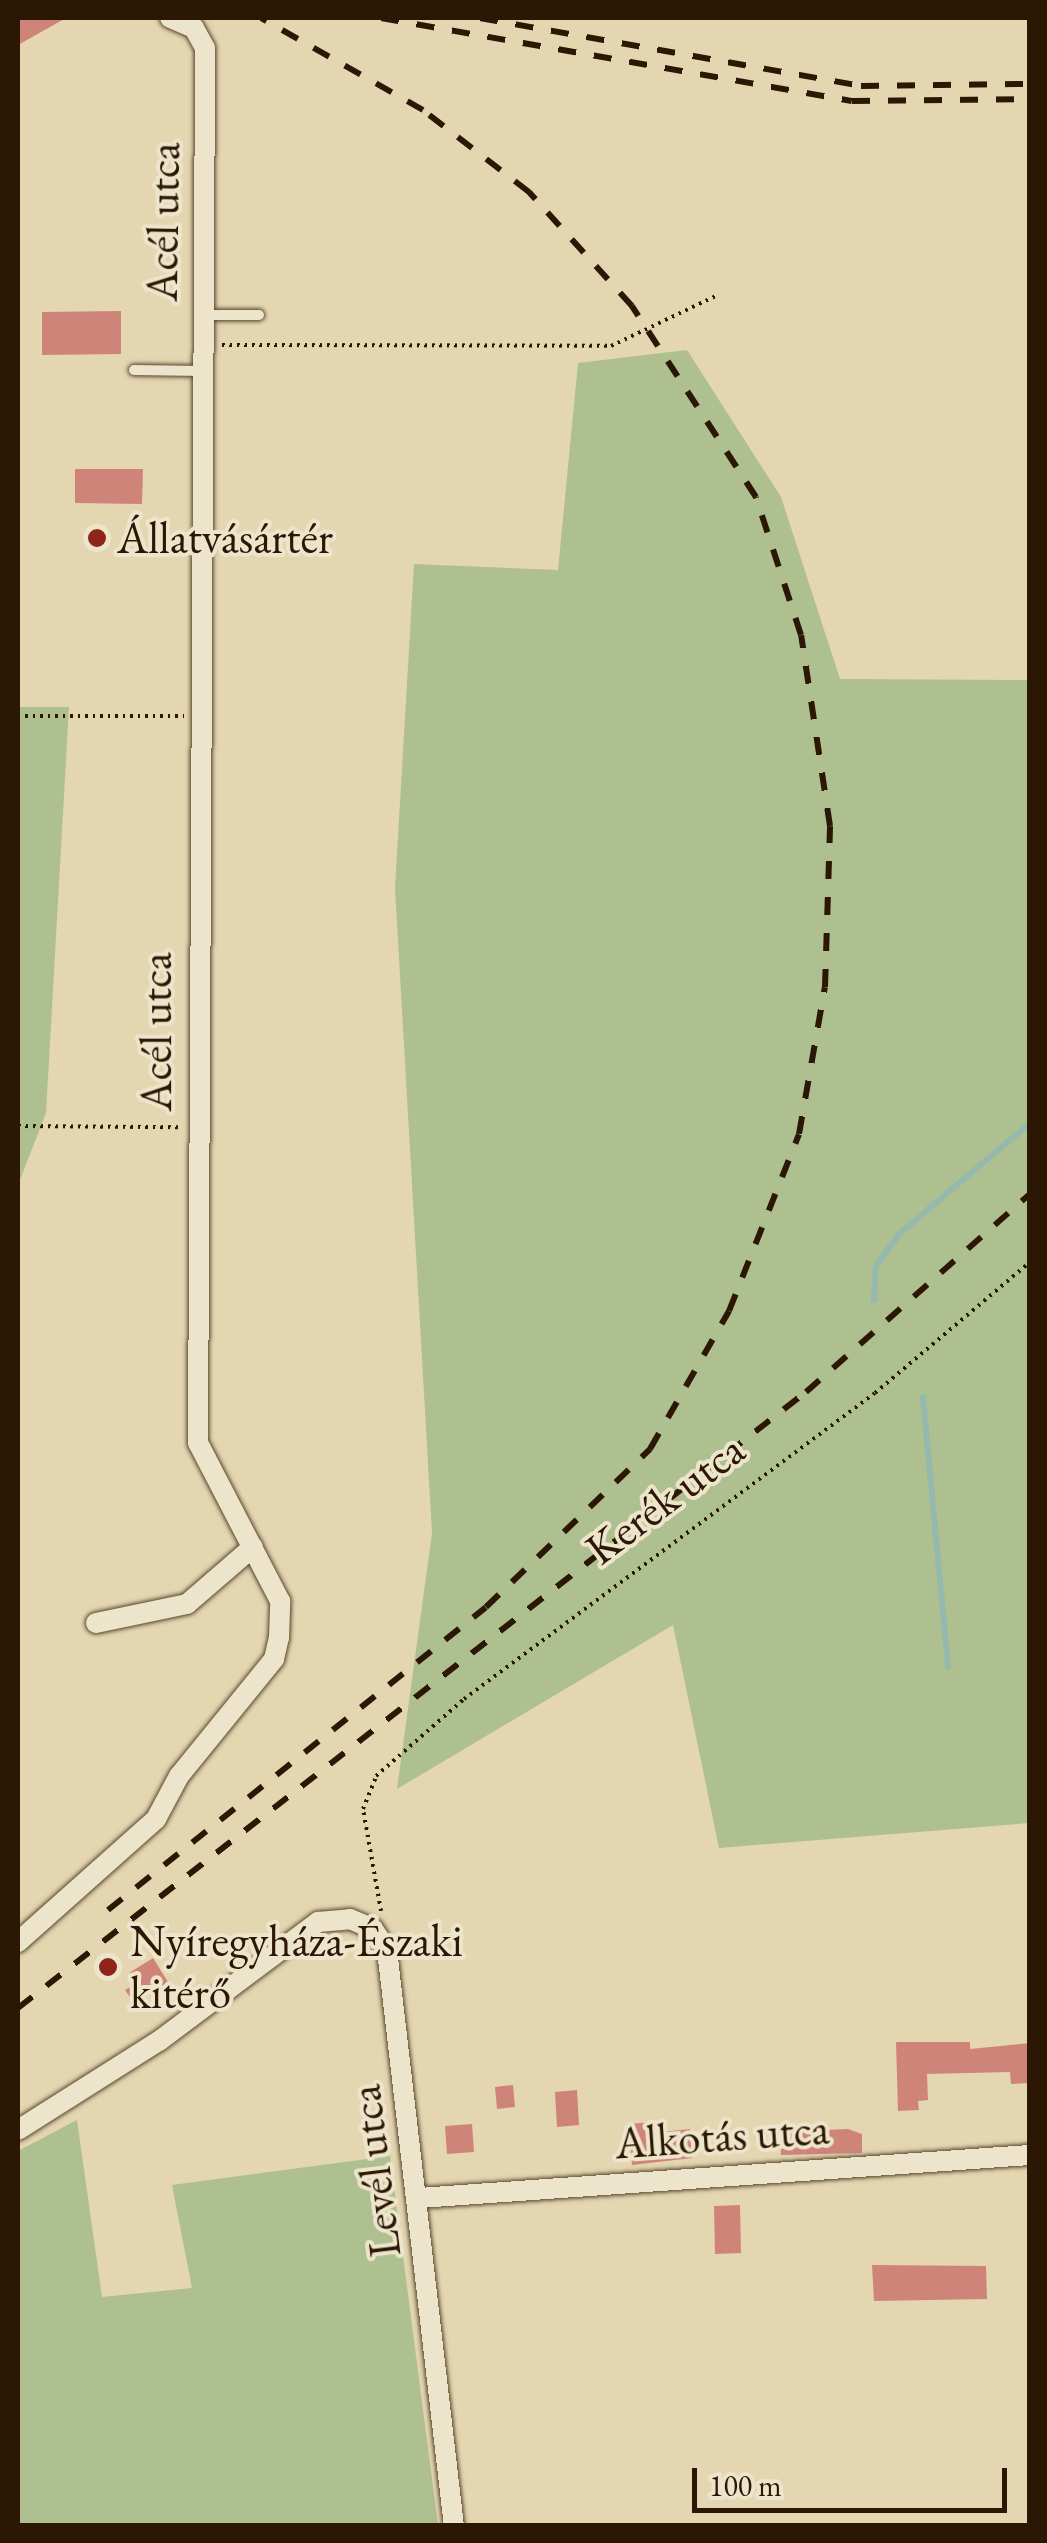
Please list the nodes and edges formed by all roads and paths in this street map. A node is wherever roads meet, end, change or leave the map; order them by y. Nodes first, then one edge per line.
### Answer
1 (170, 18) edge
2 (716, 296) dead end
3 (202, 315) junction
4 (259, 315) dead end
5 (202, 345) junction
6 (134, 370) dead end
7 (202, 371) junction
8 (198, 714) junction
9 (18, 716) edge
10 (18, 1126) edge
11 (195, 1129) junction
12 (1030, 1262) edge
13 (253, 1547) junction
14 (96, 1624) dead end
15 (381, 1915) dead end
16 (18, 1942) edge
17 (18, 2130) edge
18 (1030, 2155) edge
19 (419, 2198) junction
20 (454, 2526) edge

1 - 3 street, Acél utca
2 - 5 path
3 - 4 lane
3 - 5 street, Acél utca
5 - 7 street, Acél utca
6 - 7 lane
7 - 8 street, Acél utca
8 - 9 path
8 - 11 street, Acél utca
10 - 11 path
11 - 13 street, Acél utca
12 - 15 path, Kerék utca
13 - 14 street
13 - 16 street, Acél utca
17 - 19 street, Levél utca
18 - 19 street, Alkotás utca
19 - 20 street, Levél utca

